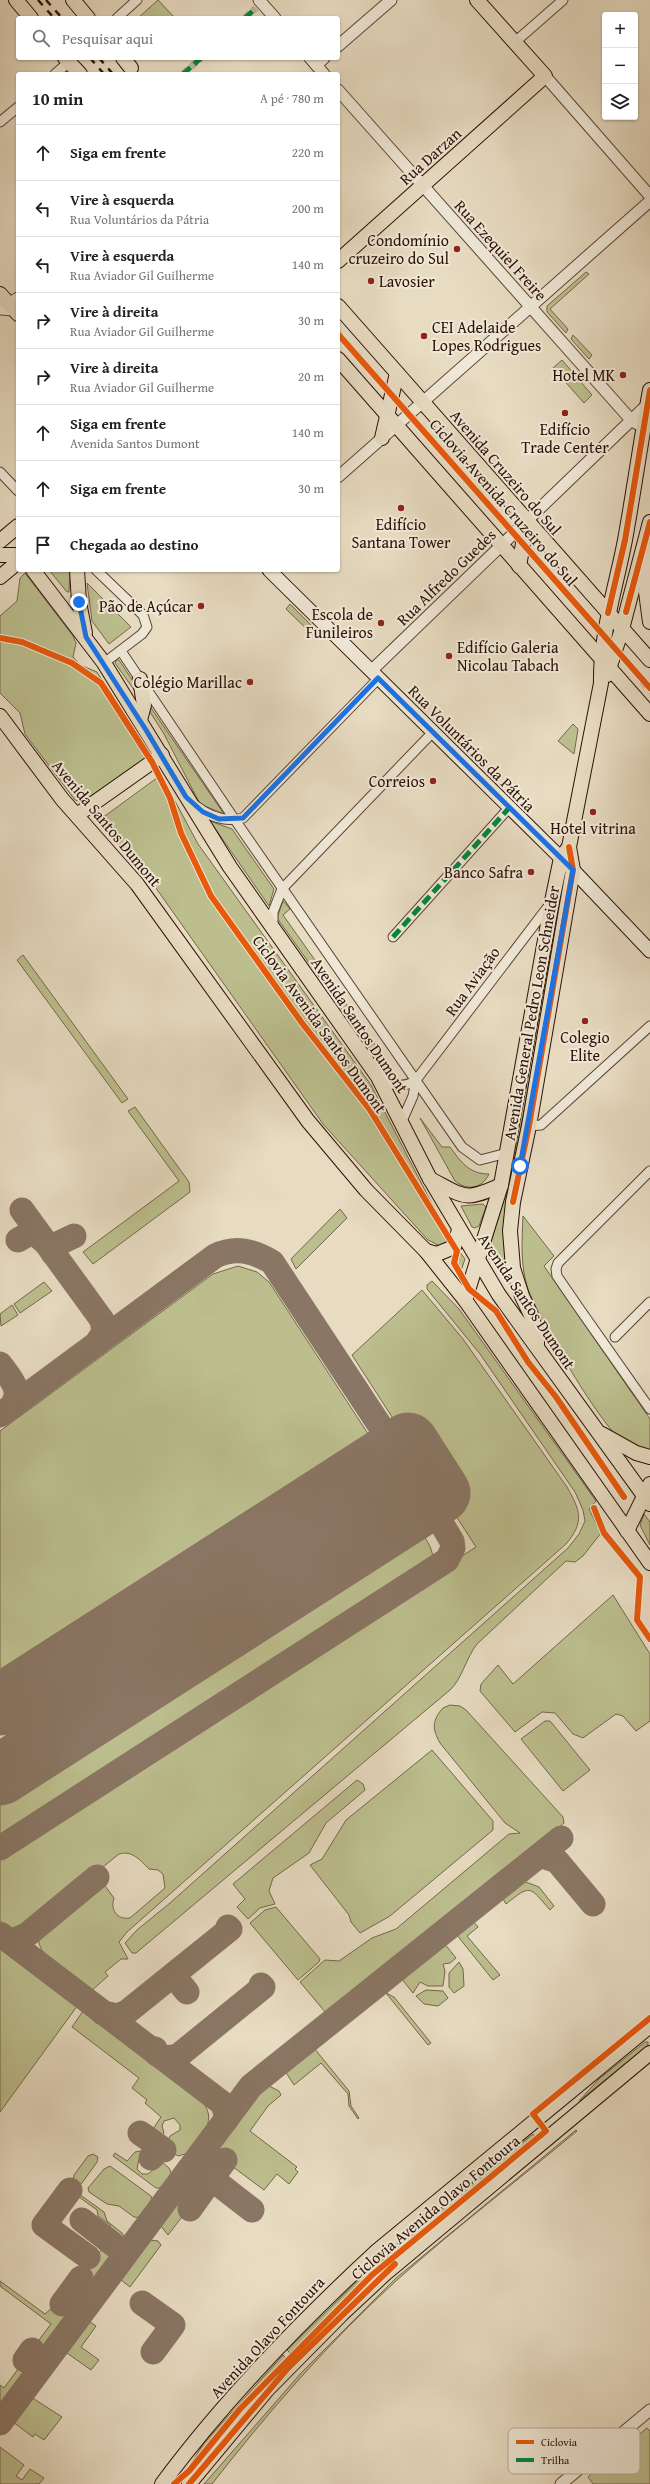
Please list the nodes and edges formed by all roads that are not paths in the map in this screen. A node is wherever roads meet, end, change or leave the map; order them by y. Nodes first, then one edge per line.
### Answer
1 (16, 0) edge
2 (73, 0) edge
3 (137, 0) edge
4 (259, 0) edge
5 (391, 0) edge
6 (477, 0) edge
7 (563, 0) edge
8 (29, 16) edge
9 (86, 16) edge
10 (119, 16) edge
11 (273, 16) edge
12 (514, 42) junction
13 (340, 44) edge
14 (67, 60) edge
15 (317, 60) edge
16 (57, 72) edge
17 (78, 72) edge
18 (323, 72) edge
19 (544, 76) junction
20 (340, 92) edge
21 (16, 109) edge
22 (0, 122) edge
23 (422, 186) junction
24 (650, 196) edge
25 (650, 201) edge
26 (340, 259) edge
27 (340, 308) edge
28 (531, 308) junction
29 (340, 361) edge
30 (397, 373) junction
31 (650, 390) edge
32 (423, 403) junction
33 (386, 414) junction
34 (642, 425) edge
35 (396, 426) junction
36 (382, 438) junction
37 (0, 472) edge
38 (340, 475) edge
39 (16, 489) edge
40 (527, 522) junction
41 (649, 527) edge
42 (16, 528) edge
43 (0, 541) edge
44 (502, 546) junction
45 (650, 548) edge
46 (650, 554) edge
47 (0, 555) edge
48 (16, 555) edge
49 (16, 564) edge
50 (519, 566) junction
51 (35, 572) edge
52 (77, 572) edge
53 (98, 572) edge
54 (271, 572) edge
55 (0, 577) edge
56 (608, 613) junction
57 (650, 622) edge
58 (622, 629) junction
59 (86, 637) junction
60 (121, 651) junction
61 (650, 660) edge
62 (104, 663) junction
63 (606, 664) junction
64 (375, 675) junction
65 (140, 679) junction
66 (650, 714) edge
67 (0, 716) edge
68 (140, 720) junction
69 (433, 732) junction
70 (162, 755) junction
71 (186, 797) junction
72 (509, 808) junction
73 (77, 816) junction
74 (235, 820) junction
75 (565, 852) junction
76 (573, 870) junction
77 (282, 889) junction
78 (552, 901) junction
79 (273, 929) junction
80 (393, 937) dead end
81 (650, 951) edge
82 (650, 1026) edge
83 (378, 1077) junction
84 (416, 1080) junction
85 (402, 1121) junction
86 (529, 1126) junction
87 (507, 1153) junction
88 (650, 1171) edge
89 (430, 1179) junction
90 (501, 1185) junction
91 (459, 1230) junction
92 (426, 1251) junction
93 (477, 1261) junction
94 (465, 1300) junction
95 (650, 1302) edge
96 (615, 1338) dead end
97 (537, 1347) junction
98 (650, 1409) edge
99 (598, 1432) junction
100 (650, 1457) edge
101 (648, 1494) edge
102 (627, 1531) junction
103 (650, 1563) edge
104 (650, 2026) edge
105 (650, 2053) edge
106 (574, 2089) junction
107 (553, 2107) junction
108 (585, 2107) junction
109 (565, 2124) junction
110 (650, 2410) edge
111 (628, 2428) edge
112 (573, 2474) edge
113 (162, 2484) edge
114 (189, 2484) edge
115 (561, 2484) edge

1 - 8 main road
2 - 9 main road
3 - 10 street
4 - 11 street
5 - 13 street
6 - 12 main road
7 - 12 street
12 - 19 main road
14 - 16 street
14 - 17 main road
15 - 18 street
19 - 23 main road, Rua Darzan
19 - 24 street
20 - 23 street, Rua Ezequiel Freire
21 - 22 street
23 - 26 main road, Rua Darzan
23 - 28 street, Rua Ezequiel Freire
25 - 28 street
27 - 30 main road, Avenida Cruzeiro do Sul
28 - 32 street
28 - 34 street, Rua Ezequiel Freire
29 - 33 main road
30 - 32 main road, Avenida Cruzeiro do Sul
30 - 33 main road
31 - 34 main road
32 - 35 street
32 - 40 main road, Avenida Cruzeiro do Sul
33 - 35 main road
33 - 36 main road
34 - 40 street, Rua Alfredo Guedes
34 - 56 main road
35 - 36 street
35 - 44 main road
36 - 38 street
37 - 39 street
40 - 44 street, Rua Alfredo Guedes
40 - 50 main road
40 - 56 main road, Avenida Cruzeiro do Sul
41 - 45 main road
41 - 58 main road
42 - 43 main road
44 - 50 main road
44 - 64 street, Rua Alfredo Guedes
46 - 57 main road
47 - 48 main road
49 - 55 main road
50 - 63 main road
51 - 59 main road, Avenida Santos Dumont
52 - 59 main road
53 - 60 street
54 - 64 main road, Rua Voluntários da Pátria
56 - 58 main road, Avenida Cruzeiro do Sul
56 - 63 main road
58 - 61 main road, Avenida Cruzeiro do Sul
58 - 63 main road
59 - 62 main road, Avenida Santos Dumont
60 - 62 street
60 - 65 street, Avenida Santos Dumont
62 - 68 main road, Avenida Santos Dumont
63 - 66 main road
63 - 75 main road, Avenida General Pedro Leon Schneider
64 - 69 main road, Rua Voluntários da Pátria
64 - 74 street
65 - 68 main road
65 - 74 street, Avenida Santos Dumont
67 - 73 main road, Avenida Santos Dumont
68 - 70 main road, Avenida Santos Dumont
69 - 72 main road, Rua Voluntários da Pátria
69 - 77 street
70 - 71 main road, Avenida Santos Dumont
70 - 73 main road
71 - 74 street
71 - 79 main road, Avenida Santos Dumont
72 - 75 main road, Rua Voluntários da Pátria
72 - 80 street
73 - 92 main road, Avenida Santos Dumont
74 - 77 street, Avenida Santos Dumont
75 - 76 main road, Avenida General Pedro Leon Schneider
75 - 78 main road, Avenida General Pedro Leon Schneider
76 - 81 main road
76 - 86 main road, Avenida General Pedro Leon Schneider
77 - 79 street
77 - 84 street, Avenida Santos Dumont
78 - 84 street, Rua Aviação
78 - 87 main road, Avenida General Pedro Leon Schneider
79 - 83 main road, Avenida Santos Dumont
82 - 86 street
83 - 84 street
83 - 85 main road, Avenida Santos Dumont
84 - 85 street, Rua Aviação
84 - 87 street, Avenida Santos Dumont
85 - 89 main road, Avenida Santos Dumont
86 - 97 main road, Avenida General Pedro Leon Schneider
87 - 90 main road, Avenida General Pedro Leon Schneider
88 - 98 street
89 - 90 main road
89 - 91 main road, Avenida Santos Dumont
90 - 93 main road, Avenida General Pedro Leon Schneider
91 - 92 main road
91 - 93 main road, Avenida Santos Dumont
92 - 94 main road, Avenida Santos Dumont
93 - 94 main road, Avenida General Pedro Leon Schneider
93 - 97 main road, Avenida Santos Dumont
94 - 102 main road, Avenida Santos Dumont
95 - 96 street
97 - 99 main road, Avenida Santos Dumont
99 - 100 main road
99 - 101 main road, Avenida Santos Dumont
101 - 102 main road
102 - 103 main road, Avenida Santos Dumont
104 - 106 main road, Avenida Olavo Fontoura
105 - 108 main road
106 - 107 main road, Avenida Olavo Fontoura
106 - 108 main road
107 - 109 main road
107 - 113 main road, Avenida Olavo Fontoura
108 - 109 main road
109 - 114 main road
110 - 111 street
112 - 115 street

